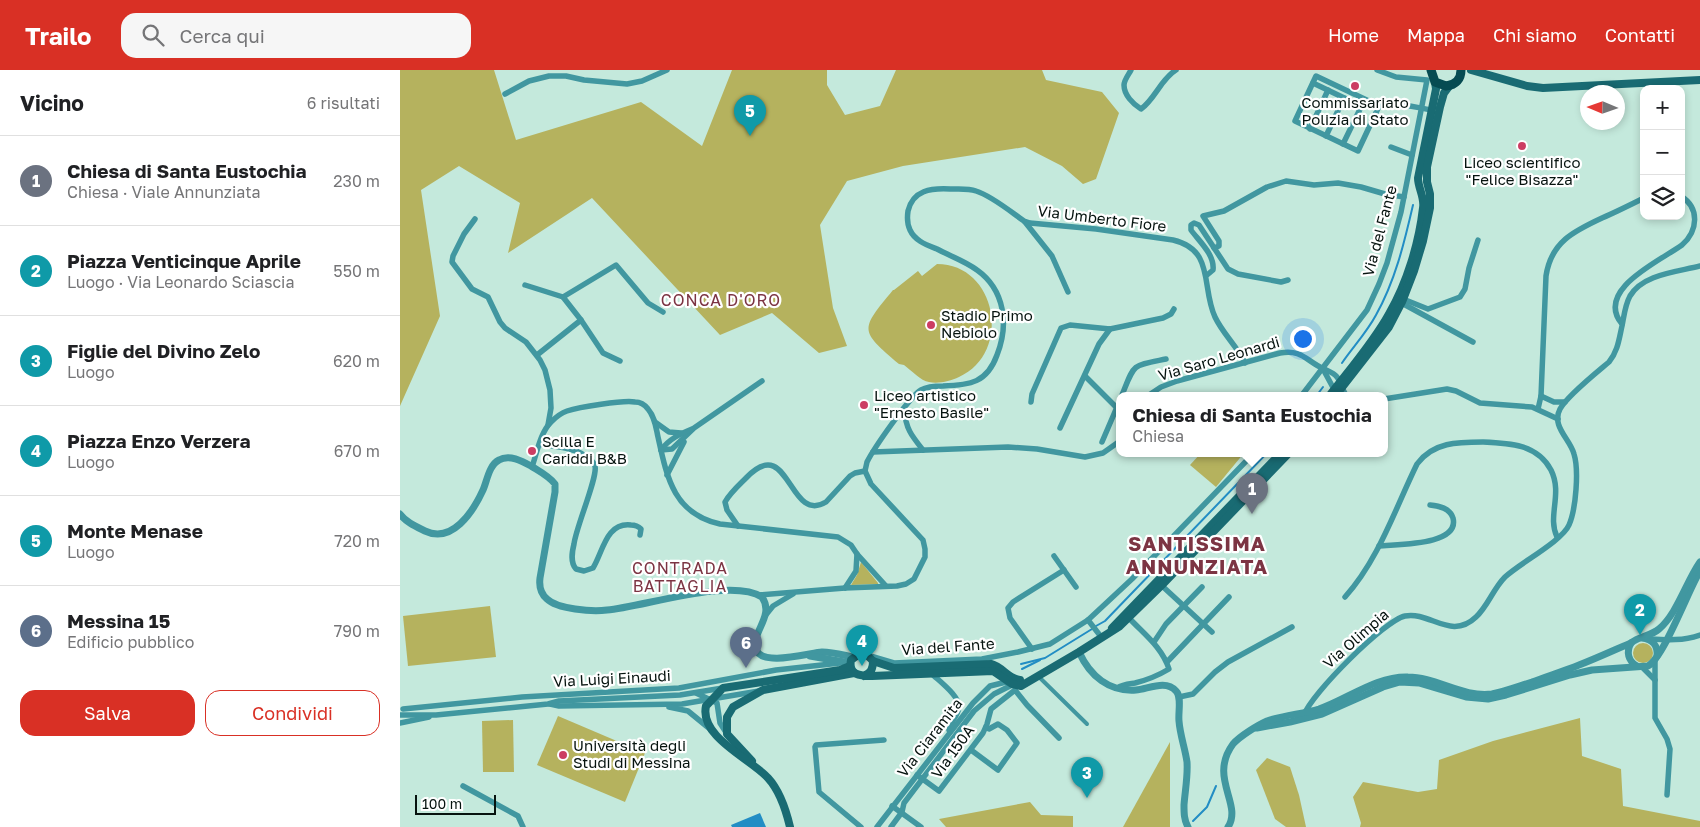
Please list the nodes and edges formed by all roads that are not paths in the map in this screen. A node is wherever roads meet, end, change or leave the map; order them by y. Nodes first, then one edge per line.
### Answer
1 (667, 70) edge
2 (1131, 70) edge
3 (1176, 70) edge
4 (1377, 70) edge
5 (1431, 70) edge
6 (1471, 70) edge
7 (1460, 74) edge
8 (1490, 76) junction
9 (1700, 80) edge
10 (1431, 81) junction
11 (1313, 83) junction
12 (1450, 85) junction
13 (1328, 90) junction
14 (505, 94) dead end
15 (1344, 98) junction
16 (1364, 99) junction
17 (1382, 102) junction
18 (1373, 103) junction
19 (1361, 106) junction
20 (1421, 108) junction
21 (1432, 110) junction
22 (1310, 129) junction
23 (1326, 136) junction
24 (1343, 144) junction
25 (1391, 147) dead end
26 (1412, 155) junction
27 (1428, 187) junction
28 (1420, 192) junction
29 (1404, 197) junction
30 (1685, 198) edge
31 (1640, 200) edge
32 (475, 220) dead end
33 (1024, 221) junction
34 (1478, 240) dead end
35 (1214, 248) junction
36 (1700, 266) edge
37 (1206, 276) junction
38 (1288, 280) dead end
39 (525, 285) dead end
40 (1068, 292) dead end
41 (563, 297) junction
42 (1400, 300) junction
43 (1174, 309) dead end
44 (663, 312) dead end
45 (581, 320) junction
46 (1622, 324) junction
47 (1110, 329) junction
48 (1473, 342) dead end
49 (537, 355) junction
50 (1166, 359) dead end
51 (620, 361) dead end
52 (1245, 363) junction
53 (1322, 369) junction
54 (1085, 376) junction
55 (762, 381) dead end
56 (1123, 392) edge
57 (1153, 392) edge
58 (1304, 392) edge
59 (1338, 392) edge
60 (1541, 396) junction
61 (1388, 398) edge
62 (1030, 402) dead end
63 (1565, 402) junction
64 (1116, 408) edge
65 (904, 409) junction
66 (1538, 409) junction
67 (1116, 414) edge
68 (1558, 419) junction
69 (655, 422) junction
70 (548, 426) junction
71 (1060, 428) dead end
72 (683, 435) junction
73 (1102, 442) dead end
74 (540, 444) junction
75 (1116, 444) edge
76 (661, 450) junction
77 (924, 450) junction
78 (873, 452) junction
79 (1250, 457) edge
80 (1279, 457) edge
81 (1285, 457) edge
82 (532, 467) junction
83 (865, 471) junction
84 (667, 476) junction
85 (1430, 505) dead end
86 (400, 514) edge
87 (1228, 516) junction
88 (738, 526) junction
89 (640, 534) dead end
90 (1557, 538) junction
91 (1379, 546) junction
92 (857, 554) junction
93 (1054, 556) dead end
94 (1700, 562) edge
95 (1064, 570) junction
96 (1700, 571) edge
97 (1160, 583) junction
98 (886, 586) junction
99 (1076, 587) dead end
100 (1202, 587) dead end
101 (845, 588) junction
102 (795, 593) junction
103 (759, 595) junction
104 (1230, 597) dead end
105 (1345, 598) dead end
106 (1183, 606) junction
107 (764, 618) junction
108 (1129, 618) junction
109 (1089, 621) junction
110 (1203, 625) junction
111 (1292, 627) dead end
112 (1212, 632) dead end
113 (1670, 633) junction
114 (1700, 635) edge
115 (1102, 636) junction
116 (1641, 638) junction
117 (1649, 640) junction
118 (1679, 640) junction
119 (1154, 642) junction
120 (1631, 643) junction
121 (1665, 643) junction
122 (1032, 649) junction
123 (1079, 652) junction
124 (807, 656) junction
125 (999, 656) junction
126 (870, 658) junction
127 (1656, 658) junction
128 (829, 659) junction
129 (1167, 662) junction
130 (850, 663) junction
131 (822, 665) junction
132 (982, 665) junction
133 (1640, 667) junction
134 (1582, 668) junction
135 (993, 671) junction
136 (931, 673) junction
137 (864, 676) junction
138 (1035, 678) junction
139 (1655, 680) junction
140 (993, 684) junction
141 (1014, 684) junction
142 (723, 688) junction
143 (1116, 688) junction
144 (763, 690) junction
145 (695, 692) junction
146 (1179, 697) junction
147 (711, 699) junction
148 (548, 704) junction
149 (659, 705) junction
150 (403, 709) dead end
151 (400, 715) edge
152 (436, 715) junction
153 (1303, 716) junction
154 (400, 723) edge
155 (1087, 724) dead end
156 (986, 727) junction
157 (711, 729) junction
158 (949, 732) junction
159 (727, 734) junction
160 (1058, 738) dead end
161 (884, 740) dead end
162 (971, 750) junction
163 (758, 768) junction
164 (919, 777) junction
165 (463, 786) dead end
166 (1667, 795) dead end
167 (892, 806) junction
168 (902, 812) junction
169 (523, 827) edge
170 (790, 827) edge
171 (861, 827) edge
172 (877, 827) edge
173 (891, 827) edge
174 (921, 827) edge
175 (1188, 827) edge
176 (1228, 827) edge

1 - 14 street
2 - 3 street
4 - 10 street
5 - 10 main road
6 - 8 main road
7 - 8 main road
7 - 12 main road
8 - 9 main road
10 - 12 main road
10 - 20 street, Via del Fante
10 - 21 main road
11 - 13 street
11 - 16 street
11 - 22 street
12 - 27 main road
13 - 15 street
13 - 22 street
15 - 19 street
15 - 23 street
16 - 18 street
16 - 19 street
17 - 18 street
17 - 20 street
17 - 24 street
18 - 19 street
19 - 24 street
20 - 21 street
20 - 26 street, Via del Fante
21 - 28 main road
22 - 23 street
23 - 24 street
25 - 26 street
26 - 29 street, Via del Fante
27 - 28 main road
27 - 42 main road
28 - 42 main road
29 - 35 street
29 - 53 street, Via del Fante
30 - 46 street
31 - 60 street
32 - 49 street
33 - 37 street, Via Umberto Fiore
33 - 40 street
33 - 65 street, Via Umberto Fiore
34 - 42 street
35 - 37 street
35 - 38 street
36 - 46 street
37 - 52 street, Via Umberto Fiore
39 - 41 street
41 - 44 street
41 - 45 street
42 - 48 street
42 - 59 main road
43 - 47 street
45 - 49 street
45 - 51 street
46 - 63 street
47 - 54 street
47 - 62 street
49 - 70 street
50 - 56 street
52 - 53 street, Via Saro Leonardi
52 - 57 street, Via Saro Leonardi
53 - 58 street, Via del Fante
53 - 59 street
53 - 59 street, Via Saro Leonardi
54 - 64 street
54 - 71 street
55 - 72 street
60 - 63 street
60 - 66 street
61 - 66 street
63 - 68 street
65 - 77 street
65 - 78 street, Via Umberto Fiore
66 - 68 street
67 - 73 street
68 - 90 street, Via Olimpia
69 - 70 street
69 - 72 street
69 - 76 street
70 - 74 street
72 - 76 street
72 - 84 street
74 - 82 street
74 - 89 street
75 - 77 street
76 - 84 street
77 - 78 street
78 - 83 street, Via Umberto Fiore
79 - 109 street, Via del Fante
80 - 87 main road
81 - 87 main road
82 - 86 street
82 - 103 street
83 - 88 street
83 - 98 street
84 - 88 street
85 - 91 street
87 - 97 main road
88 - 92 street
90 - 91 street
90 - 153 street, Via Olimpia
91 - 105 street
92 - 98 street
92 - 101 street
93 - 95 street
94 - 116 street
95 - 99 street
95 - 122 street
96 - 113 street
97 - 106 street
97 - 108 main road
97 - 115 main road
98 - 101 street
100 - 106 street
101 - 102 street
102 - 103 street
102 - 107 street
103 - 107 street
104 - 110 street
106 - 110 street
106 - 119 street
107 - 124 street
108 - 115 main road
108 - 119 street
109 - 115 street
109 - 122 street, Via del Fante
110 - 112 street
110 - 129 street
111 - 146 street
113 - 118 street
113 - 121 street
114 - 118 street
115 - 123 main road
116 - 117 street
116 - 120 street
117 - 121 street
117 - 127 street
118 - 121 street
119 - 129 street
120 - 133 street
120 - 134 street
121 - 127 street
122 - 125 street, Via del Fante
123 - 138 main road
123 - 143 street
124 - 128 street
124 - 130 street
125 - 126 street, Via del Fante
125 - 132 street
126 - 130 main road
126 - 132 main road
126 - 137 main road
127 - 133 street
127 - 139 street
128 - 130 street
128 - 131 street
129 - 143 street
130 - 131 street, Via Luigi Einaudi
130 - 137 main road
130 - 142 main road
130 - 144 main road
131 - 150 street, Via Luigi Einaudi
132 - 141 main road
133 - 134 street
133 - 139 street
134 - 153 street
135 - 136 main road
135 - 140 street
135 - 141 main road
136 - 137 main road
136 - 158 street
138 - 141 main road
138 - 155 street
139 - 166 street
140 - 141 street
140 - 158 street, Via Ciaramita
141 - 156 street, Via 150A
141 - 160 street
141 - 164 street, Via Ciaramita
142 - 145 street
142 - 147 main road
143 - 146 street
144 - 147 street
144 - 159 main road
145 - 147 street
145 - 148 street
146 - 175 street
147 - 149 street
147 - 157 main road
147 - 159 street
148 - 149 street
148 - 152 street
149 - 157 street
151 - 152 street
152 - 154 street
153 - 176 street
156 - 162 street, Via 150A
156 - 162 street
157 - 163 main road
158 - 164 street, Via Ciaramita
159 - 163 main road
161 - 171 street
162 - 164 street, Via 150A
163 - 170 main road
164 - 167 street, Via Ciaramita
164 - 168 street, Via Ciaramita
165 - 169 street
167 - 168 street
167 - 172 street, Via Ciaramita
168 - 173 street, Via Ciaramita
168 - 174 street

